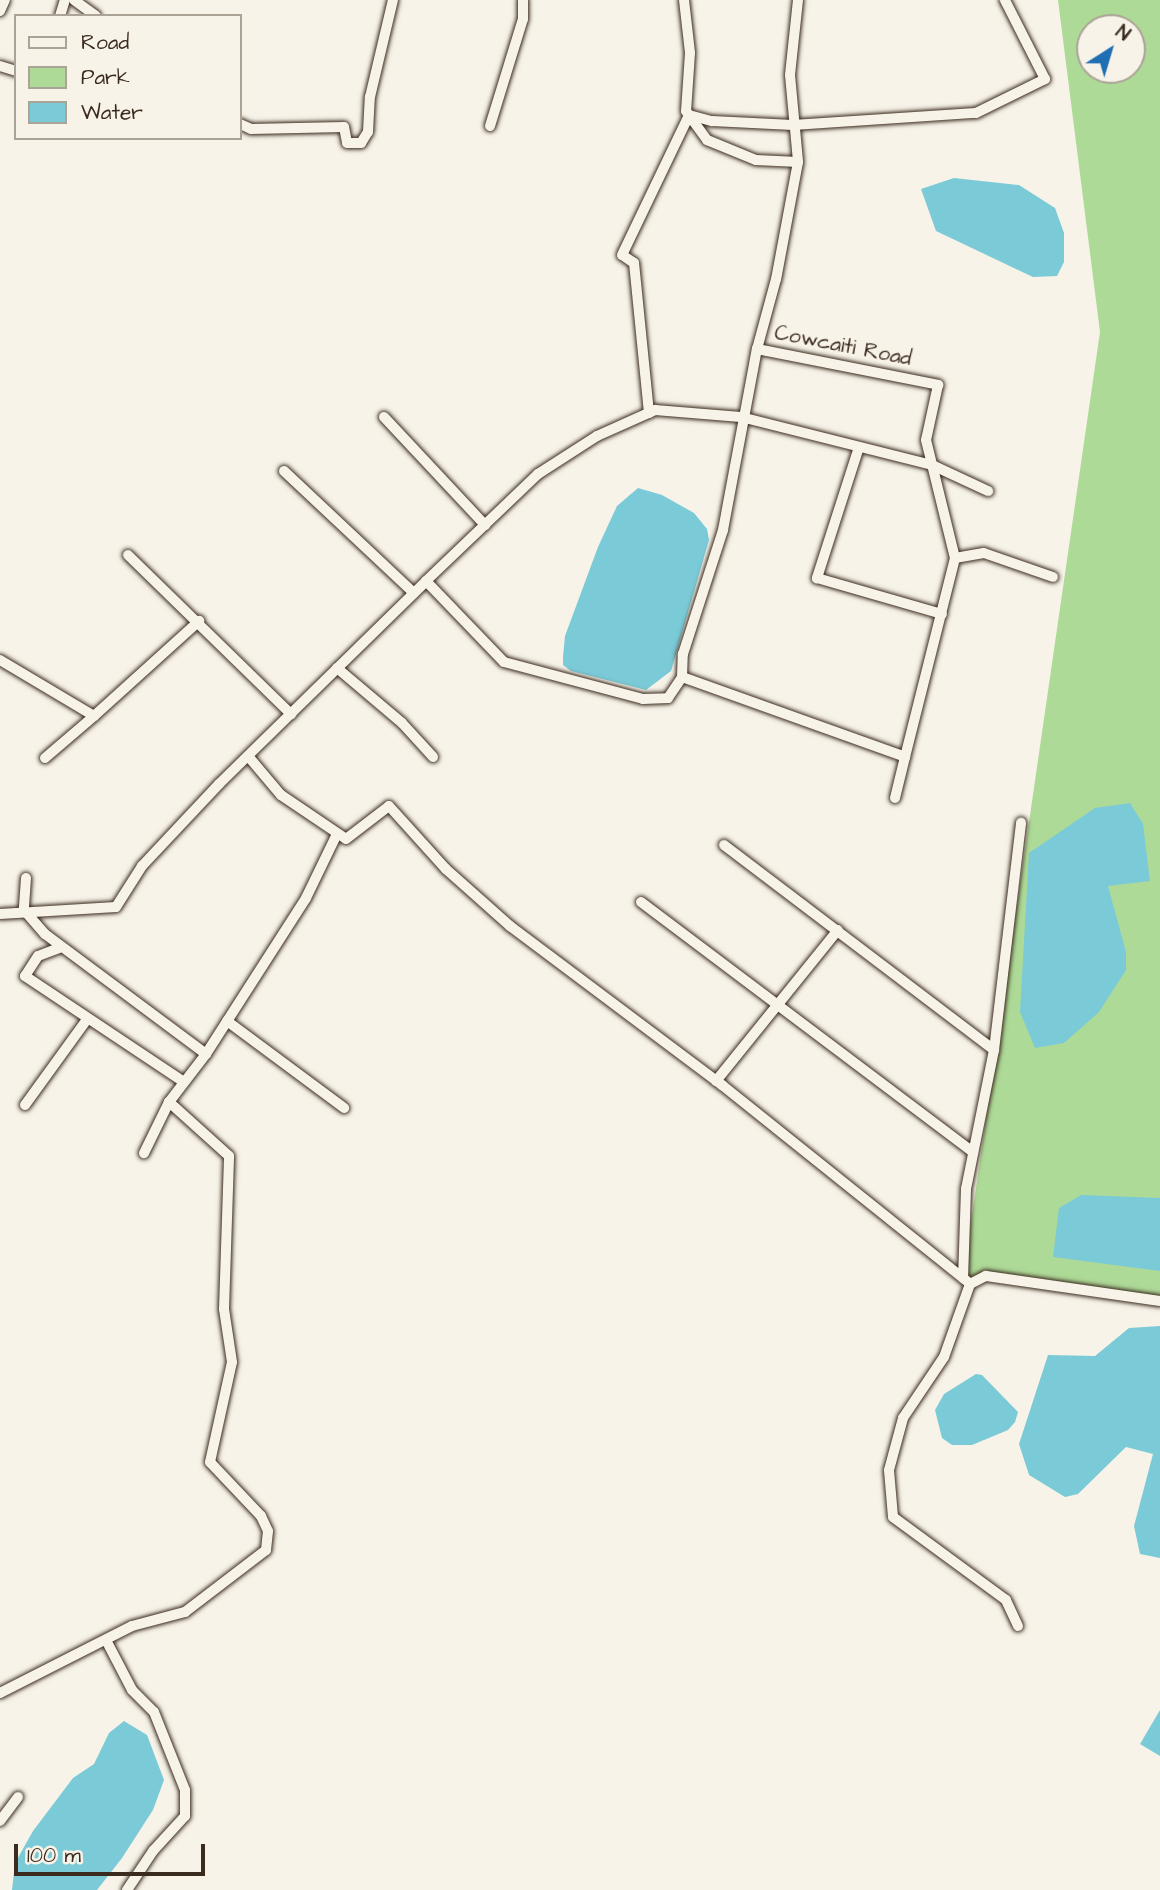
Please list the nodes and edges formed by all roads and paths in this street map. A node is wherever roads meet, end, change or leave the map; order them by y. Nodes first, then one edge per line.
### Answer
1 (5, 0) edge
2 (74, 0) edge
3 (393, 0) edge
4 (523, 0) edge
5 (684, 0) edge
6 (798, 0) edge
7 (1020, 0) edge
8 (1006, 1) edge
9 (0, 11) edge
10 (93, 14) edge
11 (689, 115) junction
12 (242, 125) edge
13 (793, 125) junction
14 (490, 126) dead end
15 (798, 162) junction
16 (757, 349) junction
17 (649, 413) junction
18 (384, 417) dead end
19 (741, 417) junction
20 (859, 447) junction
21 (932, 465) junction
22 (284, 471) dead end
23 (988, 491) dead end
24 (485, 525) junction
25 (128, 555) dead end
26 (955, 558) junction
27 (1053, 577) dead end
28 (426, 581) junction
29 (414, 593) junction
30 (942, 614) junction
31 (199, 621) junction
32 (0, 660) edge
33 (337, 668) junction
34 (681, 677) junction
35 (291, 714) junction
36 (94, 716) junction
37 (248, 756) junction
38 (433, 757) dead end
39 (905, 757) junction
40 (45, 758) dead end
41 (895, 798) dead end
42 (1021, 823) dead end
43 (337, 834) junction
44 (724, 845) dead end
45 (26, 878) dead end
46 (641, 902) dead end
47 (24, 910) junction
48 (0, 914) edge
49 (838, 930) junction
50 (59, 948) junction
51 (777, 1006) junction
52 (88, 1018) junction
53 (227, 1021) junction
54 (994, 1050) junction
55 (206, 1054) junction
56 (716, 1081) junction
57 (184, 1083) junction
58 (169, 1102) junction
59 (25, 1105) dead end
60 (344, 1108) dead end
61 (973, 1152) junction
62 (144, 1153) dead end
63 (966, 1281) junction
64 (1160, 1301) edge
65 (1018, 1626) dead end
66 (106, 1640) junction
67 (0, 1693) edge
68 (18, 1797) dead end
69 (0, 1821) edge
70 (127, 1890) edge

1 - 9 street
2 - 10 street
3 - 12 street
4 - 14 street
5 - 11 street
6 - 13 street, Cowcaiti Road
7 - 8 street
8 - 13 street
11 - 13 street
11 - 15 street
11 - 17 street
13 - 15 street, Cowcaiti Road
15 - 16 street, Cowcaiti Road
16 - 19 street
16 - 21 street, Cowcaiti Road
17 - 19 street
17 - 24 street
18 - 24 street
19 - 20 street
19 - 34 street
20 - 21 street
20 - 30 street
21 - 23 street
21 - 26 street, Cowcaiti Road
22 - 29 street
24 - 28 street
25 - 31 street
26 - 27 street
26 - 30 street
28 - 29 street
28 - 34 street
29 - 33 street
30 - 39 street
31 - 35 street
31 - 36 street
32 - 36 street
33 - 35 street
33 - 38 street
34 - 39 street
35 - 37 street
36 - 40 street
37 - 43 street
37 - 47 street
39 - 41 street
42 - 54 street
43 - 53 street
43 - 56 street
44 - 49 street
45 - 47 street
46 - 51 street
47 - 48 street
47 - 50 street
49 - 51 street
49 - 54 street
50 - 52 street
50 - 55 street
51 - 56 street
51 - 61 street
52 - 57 street
52 - 59 street
53 - 55 street
53 - 60 street
54 - 61 street
55 - 57 street
56 - 63 street
57 - 58 street
58 - 62 street
58 - 66 street
61 - 63 street
63 - 64 street
63 - 65 street
66 - 67 street
66 - 70 street
68 - 69 street

